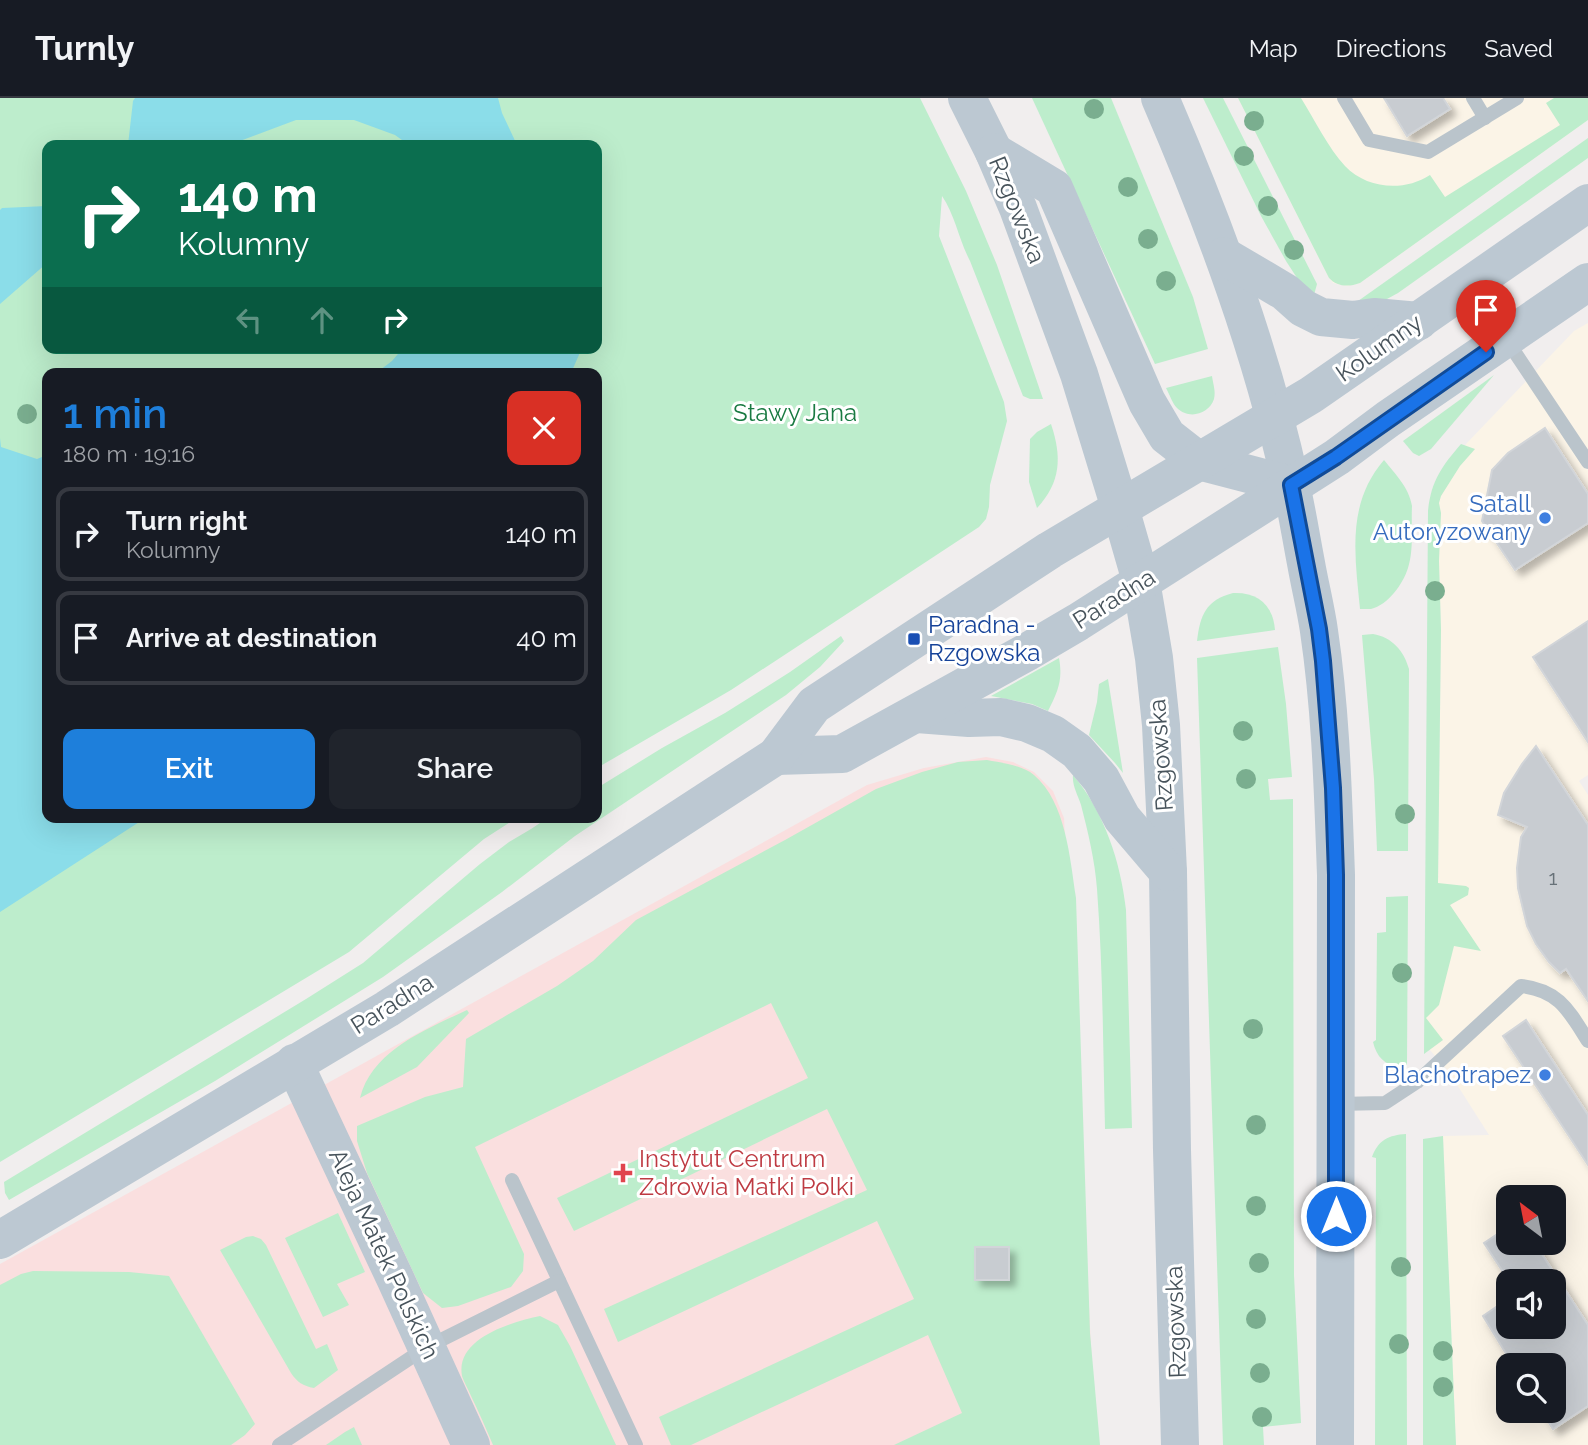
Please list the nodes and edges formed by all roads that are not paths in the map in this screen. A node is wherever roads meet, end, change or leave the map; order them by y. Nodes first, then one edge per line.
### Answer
1 (967, 98) edge
2 (1160, 98) edge
3 (1344, 98) edge
4 (1473, 98) edge
5 (1517, 98) edge
6 (1485, 118) junction
7 (994, 152) junction
8 (1588, 203) edge
9 (1224, 256) junction
10 (1588, 282) edge
11 (1419, 321) junction
12 (1506, 338) junction
13 (1274, 417) junction
14 (1199, 461) junction
15 (1588, 462) edge
16 (1291, 485) junction
17 (1120, 508) junction
18 (1141, 581) junction
19 (917, 714) junction
20 (776, 756) junction
21 (1168, 872) junction
22 (1588, 1041) edge
23 (294, 1063) junction
24 (1336, 1104) junction
25 (512, 1180) dead end
26 (0, 1240) edge
27 (559, 1281) junction
28 (427, 1347) junction
29 (279, 1445) edge
30 (471, 1445) edge
31 (636, 1445) edge
32 (1180, 1445) edge
33 (1335, 1445) edge

1 - 7 street, Rzgowska
2 - 9 street
3 - 6 lane
4 - 6 lane
5 - 6 lane
7 - 14 street
7 - 17 street, Rzgowska
8 - 11 street, Kolumny
9 - 11 street
9 - 13 street
10 - 12 street
11 - 13 street, Kolumny
12 - 15 lane
12 - 16 street
13 - 14 street, Kolumny
13 - 16 street
14 - 16 street
14 - 17 street, Paradna
16 - 18 street, Paradna
16 - 24 street
17 - 18 street, Rzgowska
17 - 20 street, Paradna
18 - 19 street, Paradna
18 - 21 street, Rzgowska
19 - 20 street, Paradna
19 - 21 street
20 - 23 street, Paradna
21 - 32 street, Rzgowska
22 - 24 lane
23 - 26 street, Paradna
23 - 28 street, Aleja Matek Polskich
24 - 33 street
25 - 27 lane
27 - 28 lane
27 - 31 lane
28 - 29 lane
28 - 30 street, Aleja Matek Polskich

